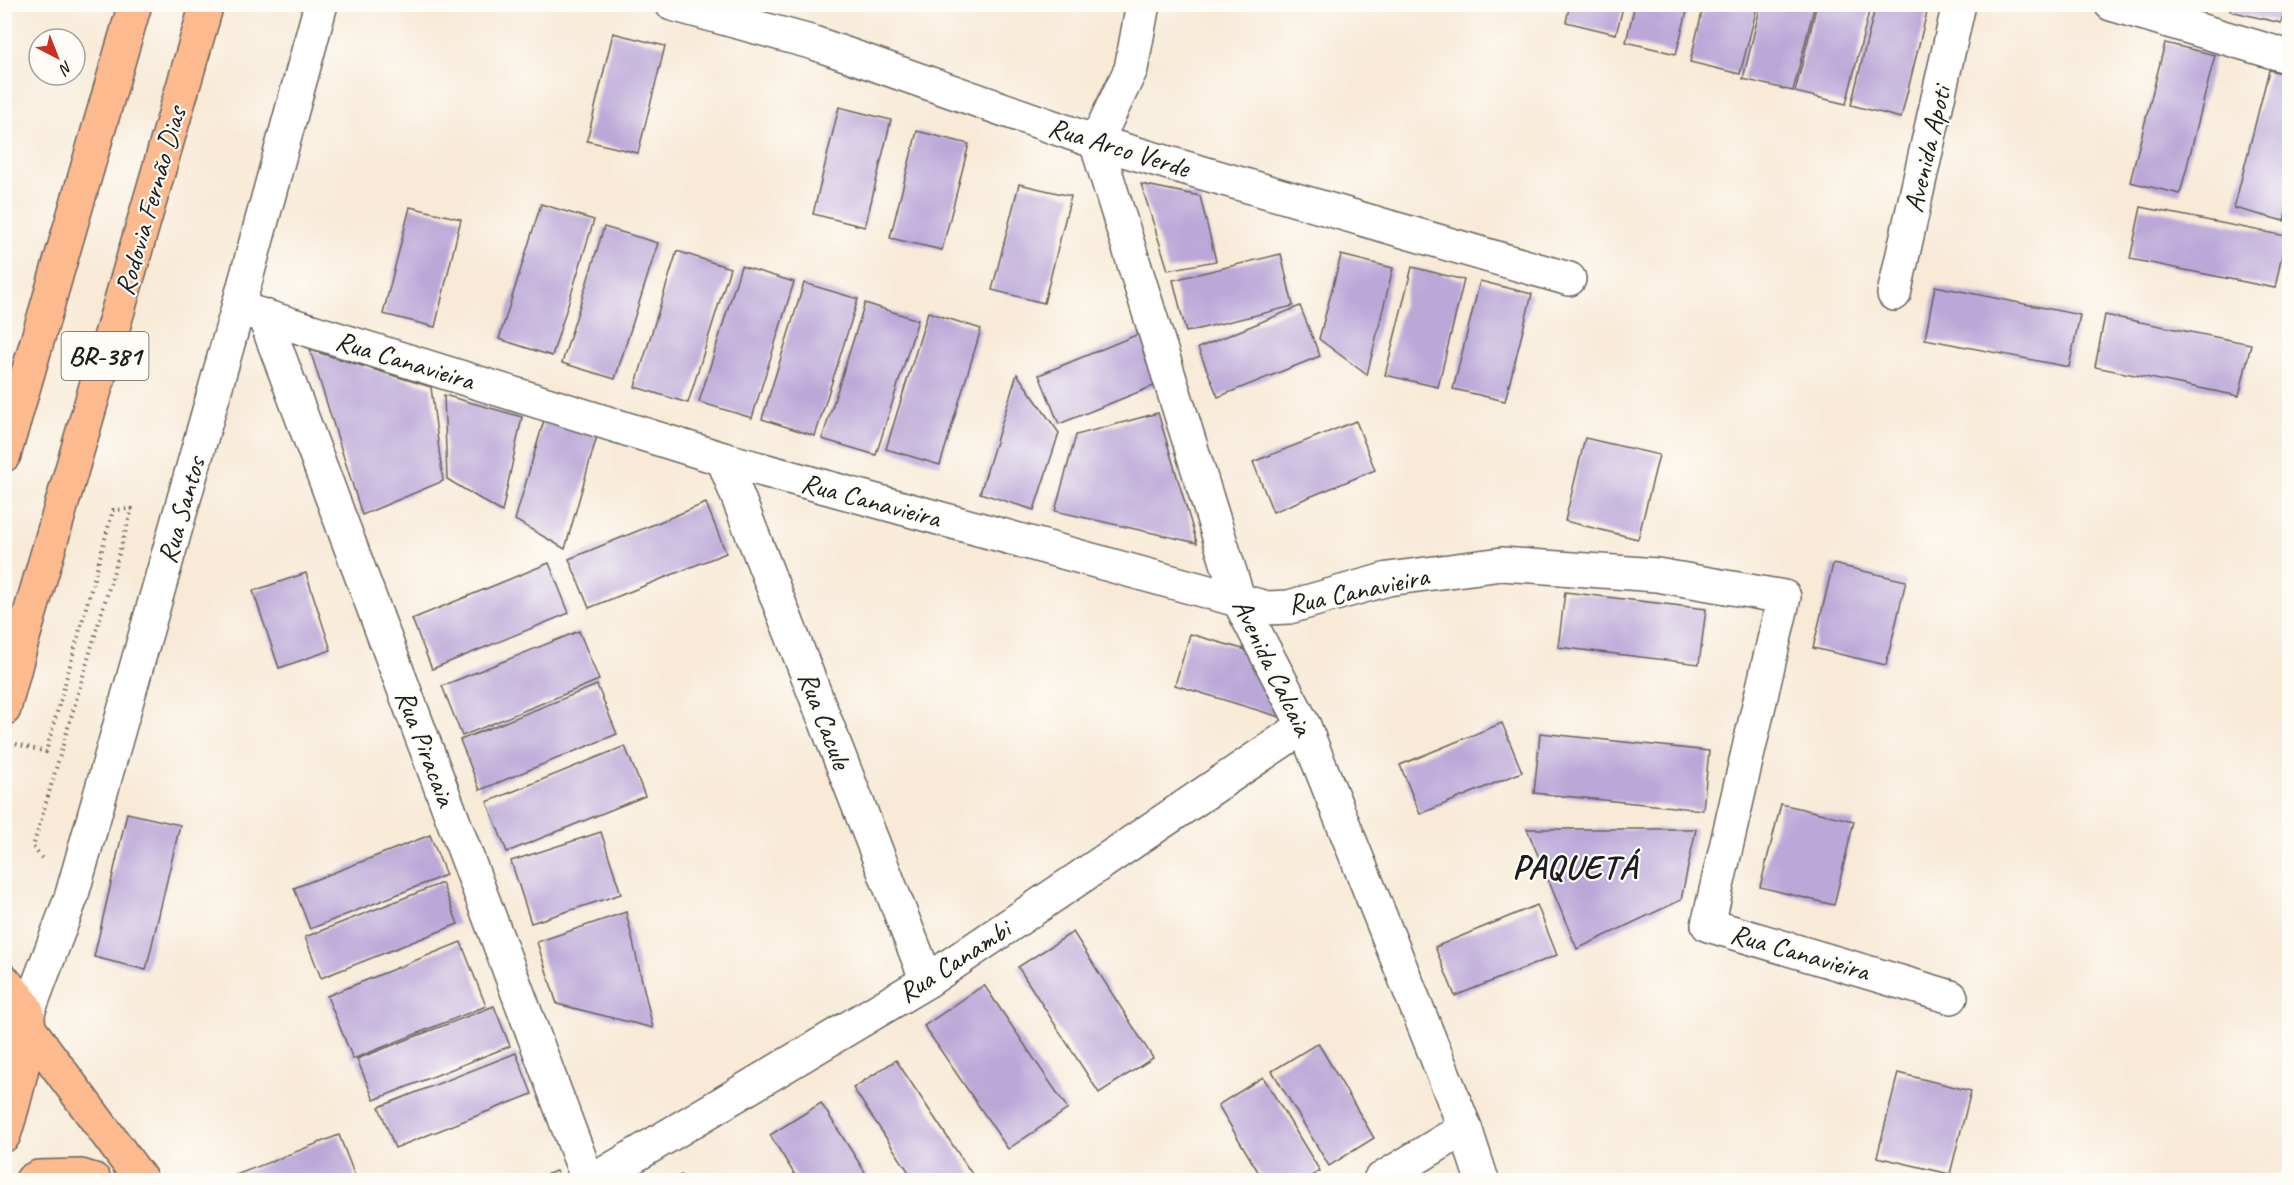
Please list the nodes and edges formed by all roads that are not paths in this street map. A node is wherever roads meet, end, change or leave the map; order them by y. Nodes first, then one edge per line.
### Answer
1 (135, 4) edge
2 (207, 4) edge
3 (321, 4) edge
4 (672, 4) edge
5 (1143, 4) edge
6 (1959, 4) edge
7 (2111, 4) edge
8 (2289, 57) edge
9 (1096, 142) junction
10 (1569, 279) dead end
11 (1894, 294) dead end
12 (251, 312) junction
13 (4, 455) edge
14 (723, 459) junction
15 (1239, 601) junction
16 (4, 709) edge
17 (1304, 726) junction
18 (4, 981) edge
19 (927, 981) junction
20 (1951, 997) dead end
21 (28, 1019) junction
22 (1465, 1128) junction
23 (4, 1135) edge
24 (32, 1180) edge
25 (94, 1180) edge
26 (141, 1180) edge
27 (588, 1180) edge
28 (594, 1180) edge
29 (1380, 1180) edge
30 (1482, 1180) edge

1 - 13 highway, BR-381
2 - 16 highway, Rodovia Fernão Dias / BR-381
3 - 12 street, Rua Santos
4 - 9 street, Rua Arco Verde
5 - 9 street
6 - 11 street, Avenida Apoti
7 - 8 street
9 - 10 street, Rua Arco Verde
9 - 15 street, Avenida Calcaia
12 - 14 street, Rua Canavieira
12 - 21 street, Rua Santos
12 - 27 street, Rua Piracaia
14 - 15 street, Rua Canavieira
14 - 19 street, Rua Cacule
15 - 17 street, Avenida Calcaia
15 - 20 street, Rua Canavieira
17 - 19 street, Rua Canambi
17 - 22 street, Avenida Calcaia
18 - 21 highway
19 - 28 street, Rua Canambi
21 - 23 highway
21 - 26 highway
22 - 29 street
22 - 30 street, Avenida Calcaia
24 - 25 highway

